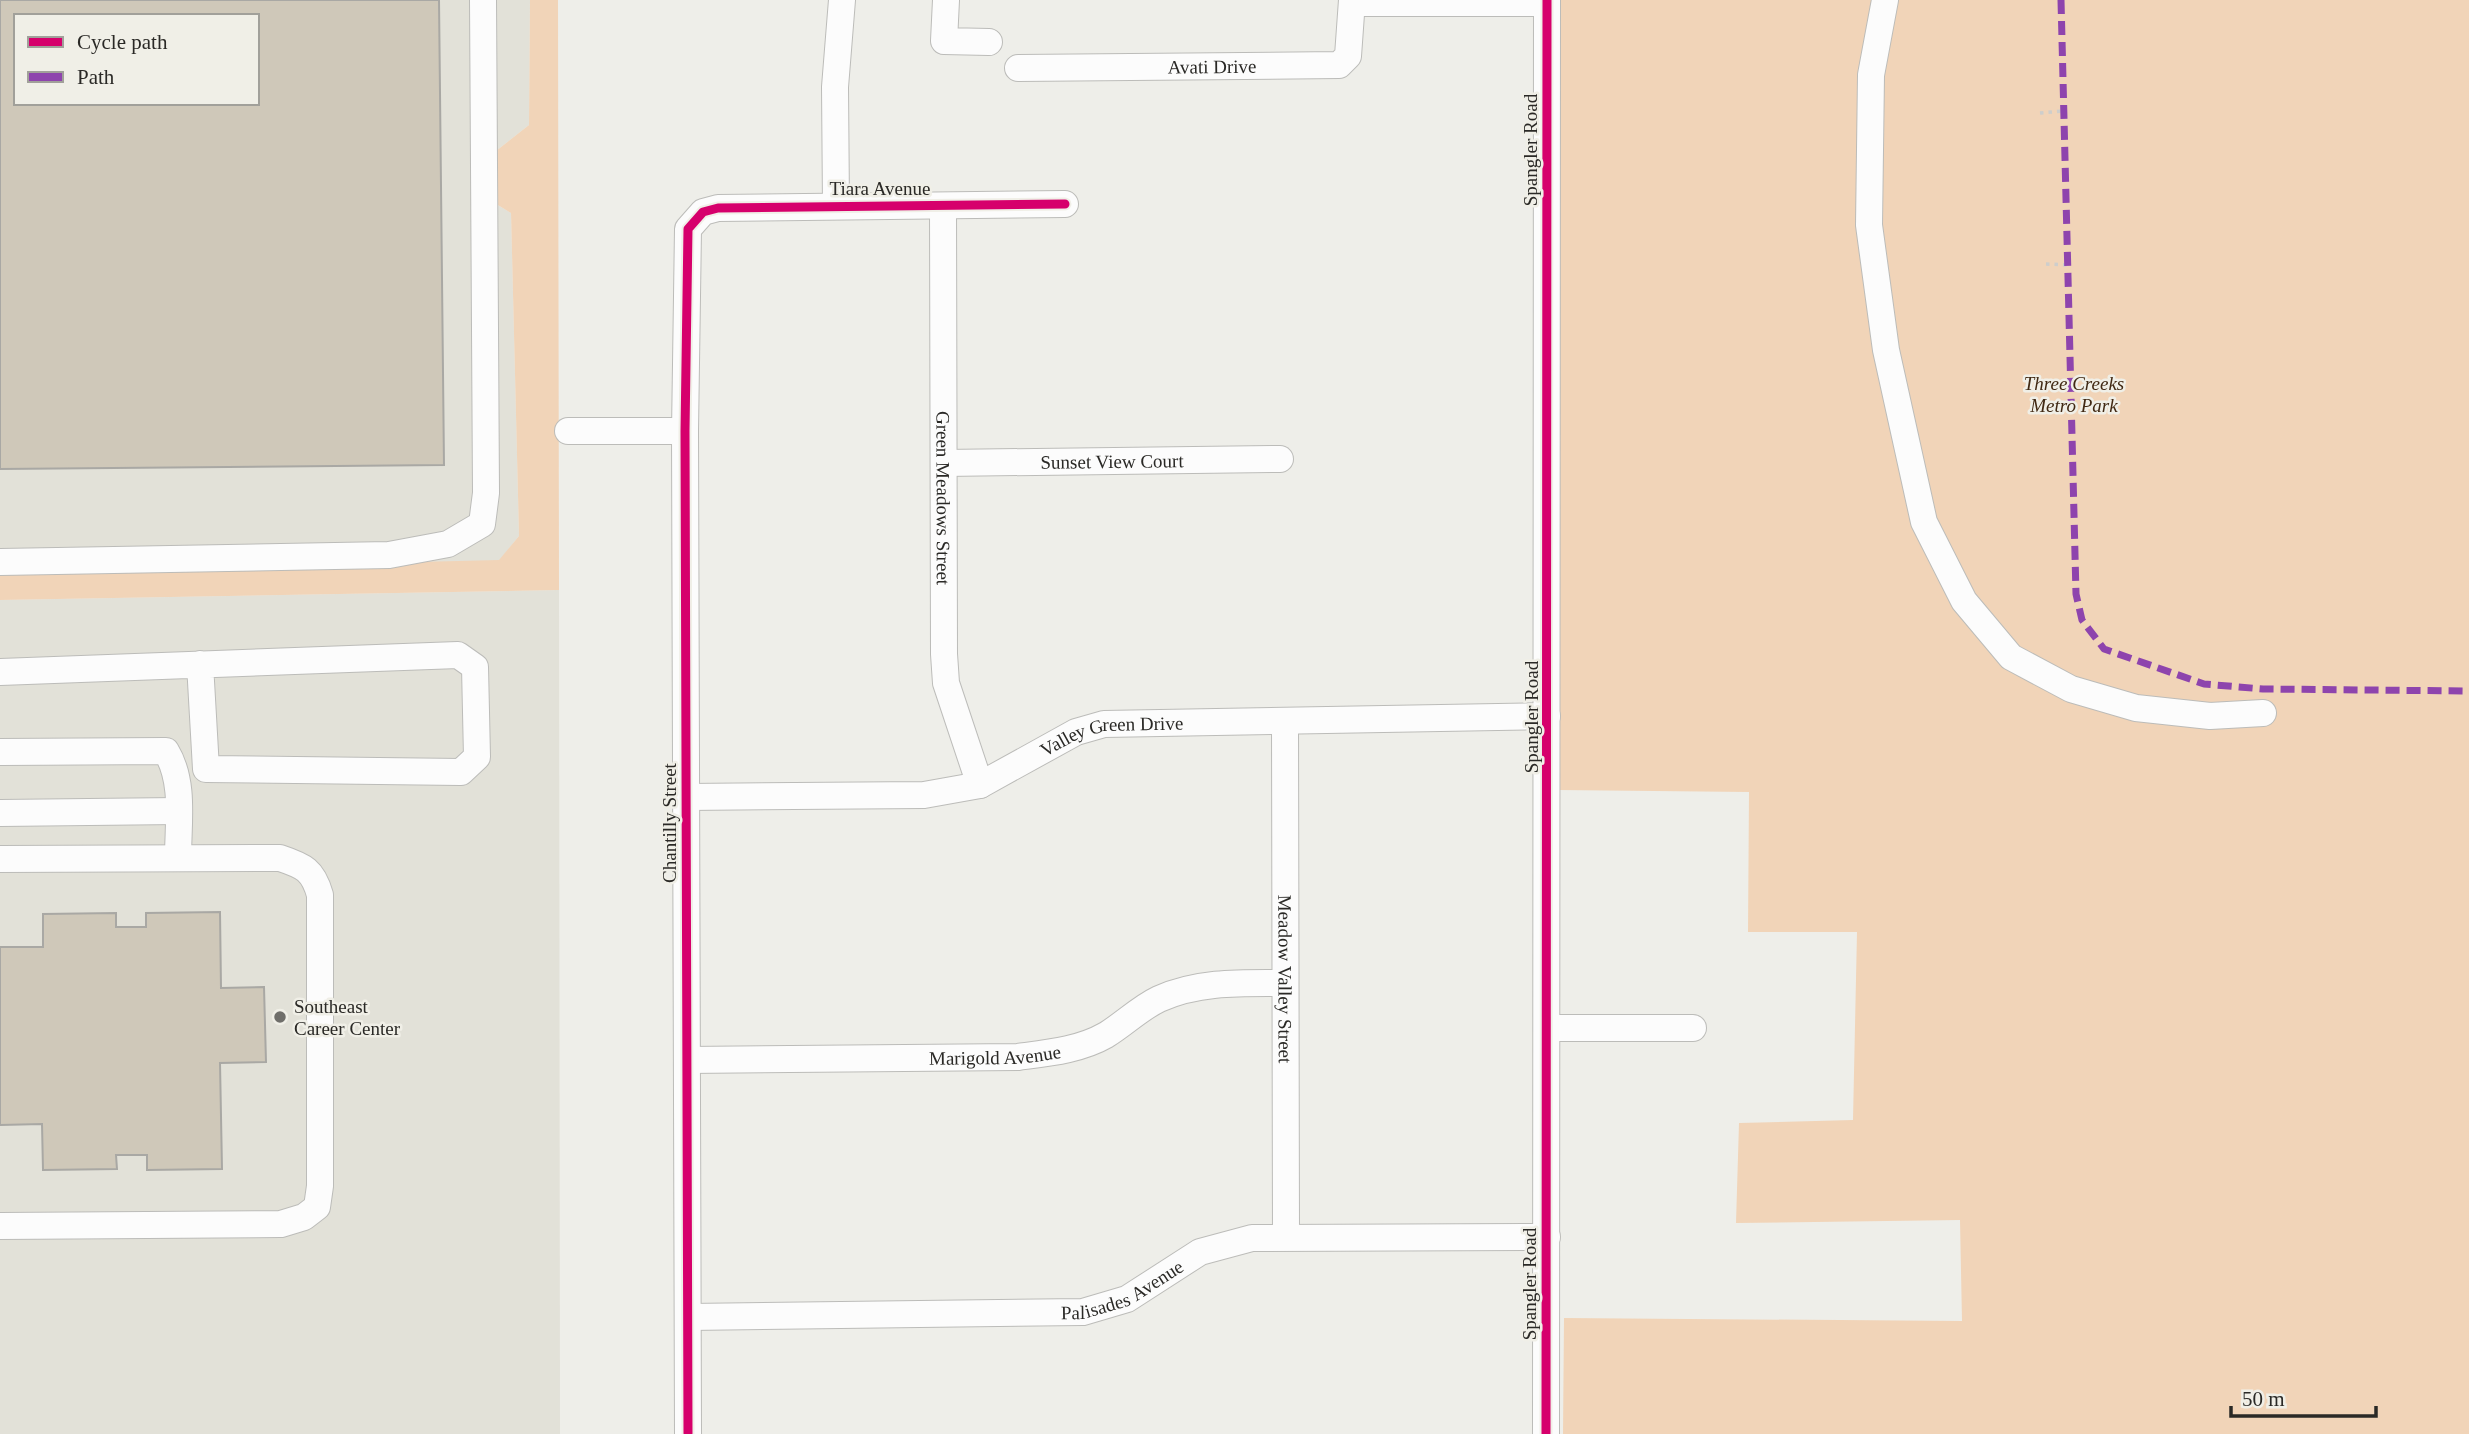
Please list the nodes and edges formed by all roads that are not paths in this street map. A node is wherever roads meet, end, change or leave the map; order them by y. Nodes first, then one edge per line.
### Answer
1 (483, 0) edge
2 (842, 0) edge
3 (946, 0) edge
4 (1885, 0) edge
5 (1353, 1) edge
6 (1547, 2) edge
7 (989, 42) dead end
8 (1018, 68) dead end
9 (1065, 204) dead end
10 (943, 205) junction
11 (836, 206) junction
12 (697, 216) joint
13 (568, 431) dead end
14 (685, 431) junction
15 (1280, 458) dead end
16 (944, 463) junction
17 (0, 562) edge
18 (200, 664) junction
19 (0, 671) edge
20 (2263, 713) dead end
21 (1547, 716) junction
22 (1285, 722) junction
23 (0, 752) edge
24 (980, 785) junction
25 (687, 797) junction
26 (178, 811) junction
27 (0, 813) edge
28 (178, 858) junction
29 (0, 859) edge
30 (1285, 983) junction
31 (1547, 1028) junction
32 (1693, 1028) dead end
33 (687, 1060) junction
34 (0, 1226) edge
35 (1286, 1236) junction
36 (1546, 1237) junction
37 (689, 1317) junction
38 (688, 1433) edge
39 (1546, 1434) edge

1 - 17 street
2 - 11 street
3 - 7 street
4 - 20 street
5 - 6 street, Avati Drive
5 - 8 street, Avati Drive
6 - 21 street, Spangler Road
9 - 10 street, Tiara Avenue
10 - 11 street, Tiara Avenue
10 - 16 street, Green Meadows Street
11 - 12 street, Tiara Avenue
12 - 14 street, Chantilly Street
13 - 14 street
14 - 25 street, Chantilly Street
15 - 16 street, Sunset View Court
16 - 24 street, Green Meadows Street
18 - 18 street
18 - 19 street
21 - 22 street, Valley Green Drive
21 - 31 street, Spangler Road
22 - 24 street, Valley Green Drive
22 - 30 street, Meadow Valley Street
23 - 26 street
24 - 25 street, Valley Green Drive
25 - 33 street, Chantilly Street
26 - 27 street
26 - 28 street
28 - 29 street
28 - 34 street
30 - 33 street, Marigold Avenue
30 - 35 street, Meadow Valley Street
31 - 32 street
31 - 36 street, Spangler Road
33 - 37 street, Chantilly Street
35 - 36 street, Palisades Avenue
35 - 37 street, Palisades Avenue
36 - 39 street, Spangler Road
37 - 38 street, Chantilly Street

